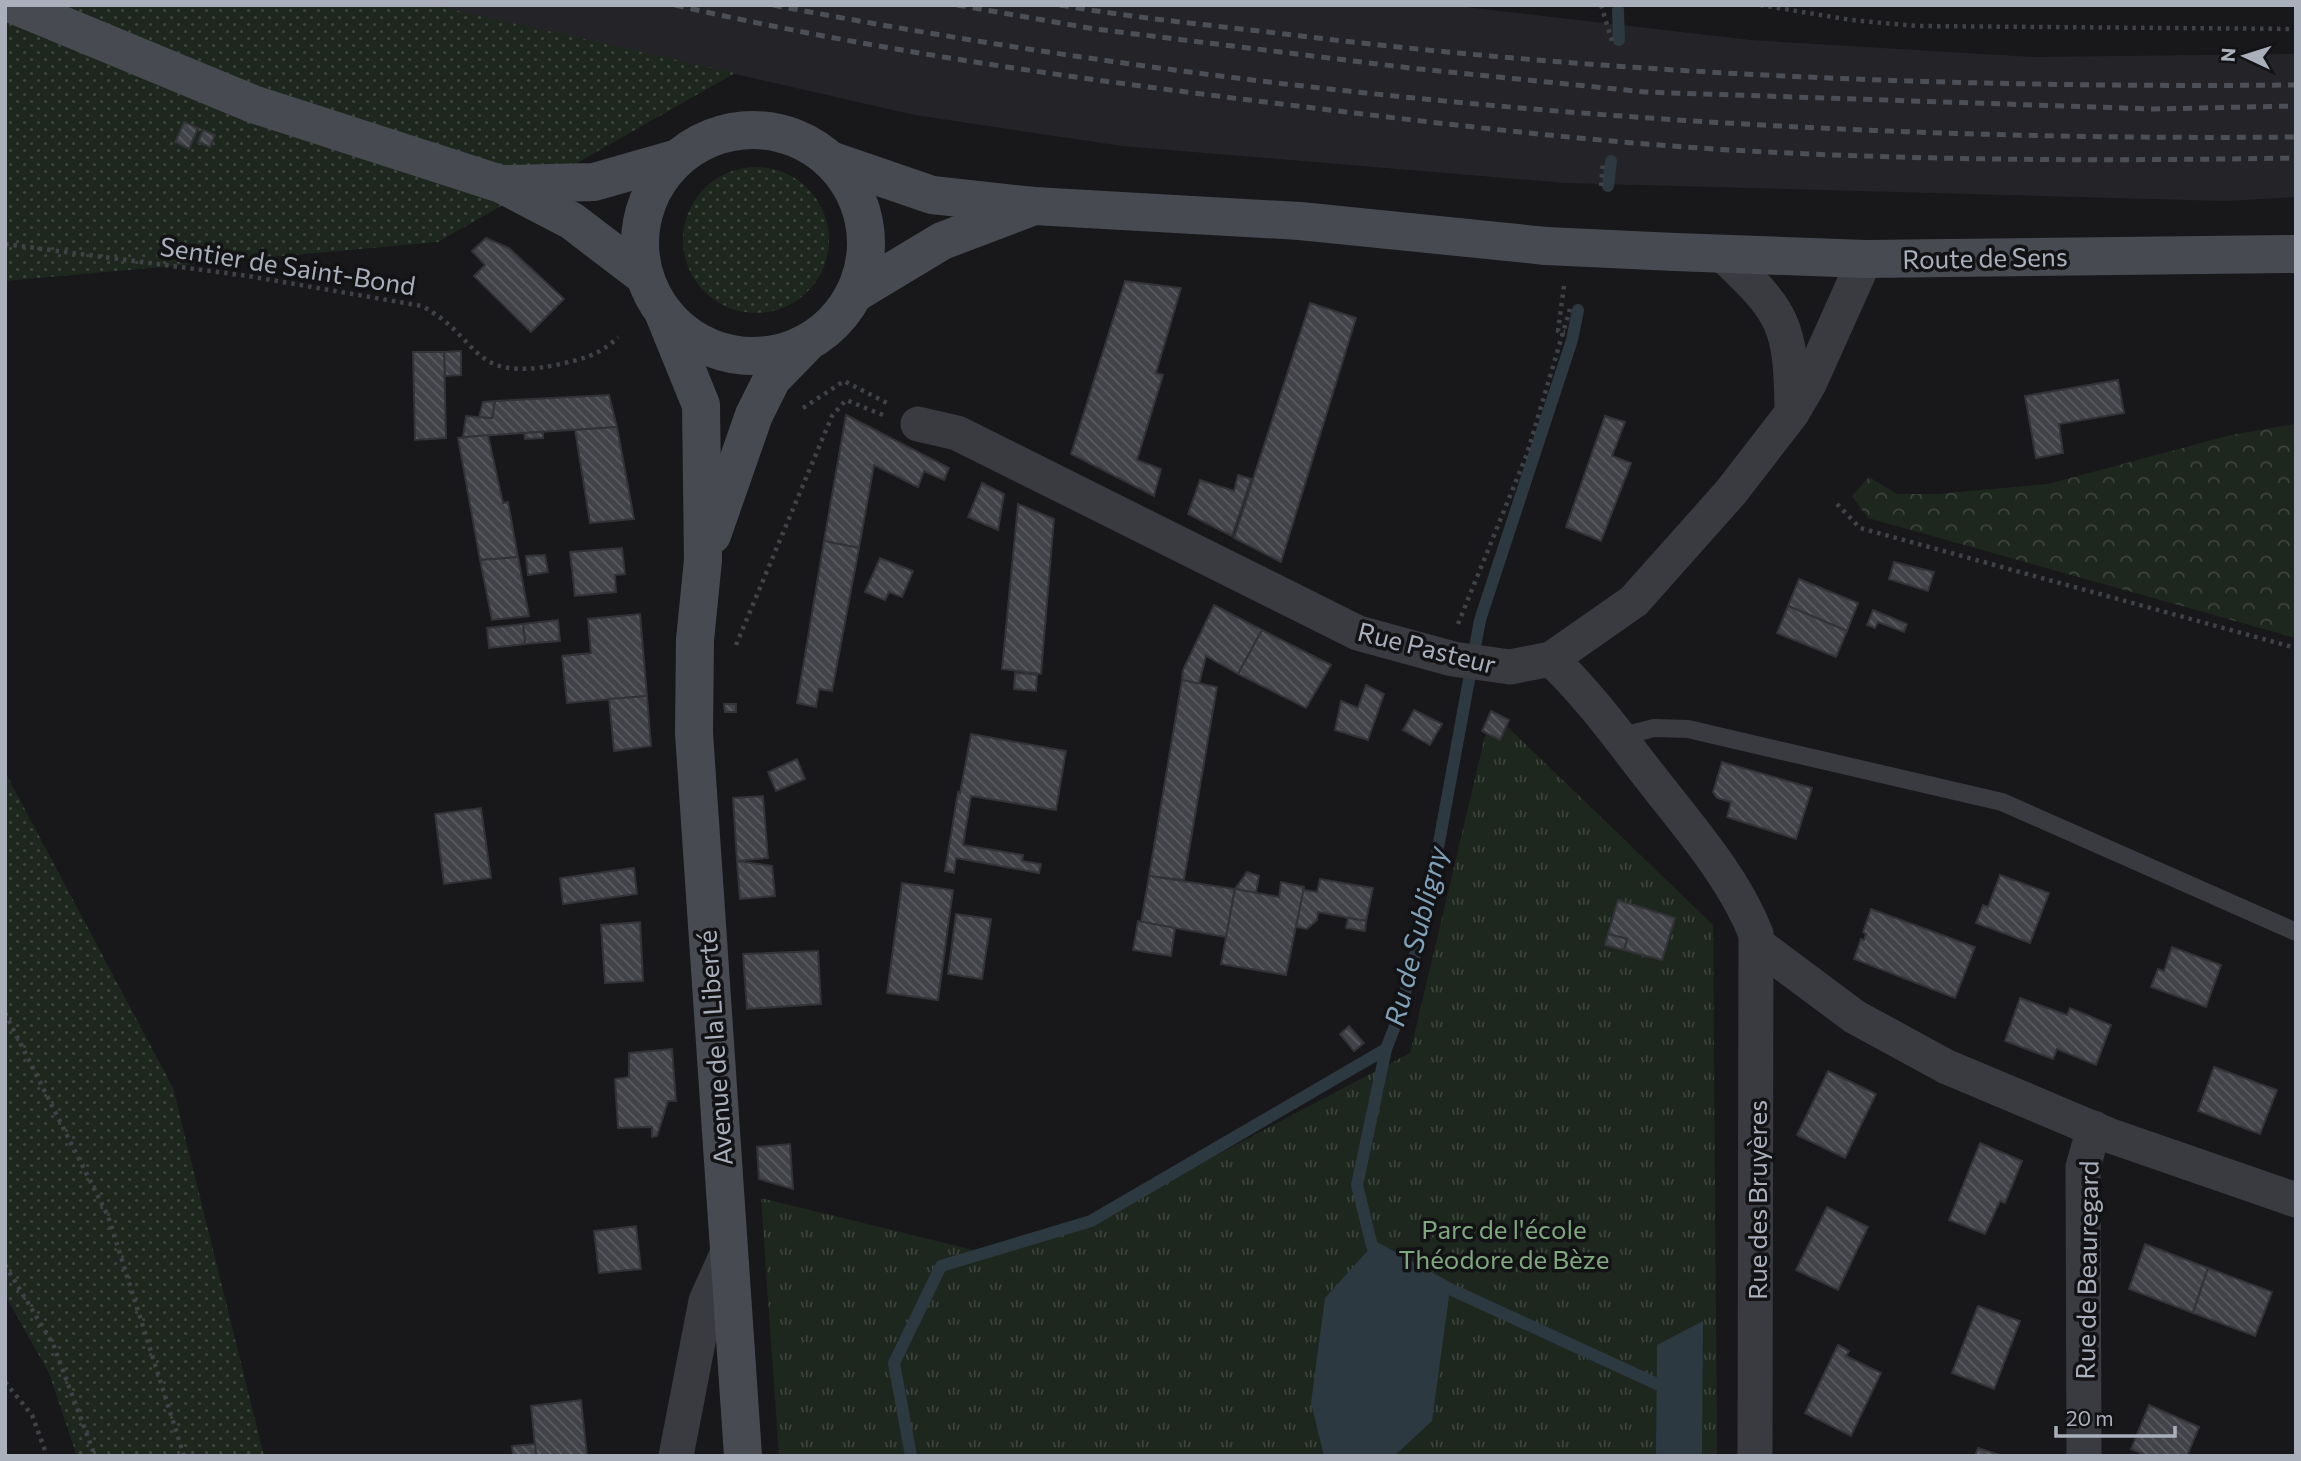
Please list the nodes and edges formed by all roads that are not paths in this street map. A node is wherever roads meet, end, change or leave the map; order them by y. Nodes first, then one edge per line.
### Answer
1 (14, 5) edge
2 (678, 158) junction
3 (830, 160) junction
4 (501, 184) junction
5 (1034, 206) junction
6 (1722, 254) junction
7 (2296, 254) edge
8 (1865, 259) junction
9 (644, 276) junction
10 (855, 294) junction
11 (664, 314) junction
12 (807, 343) junction
13 (1792, 413) junction
14 (918, 424) road end
15 (703, 560) junction
16 (1551, 659) junction
17 (1619, 737) junction
18 (2296, 932) edge
19 (1757, 944) junction
20 (2094, 1128) junction
21 (2296, 1200) edge
22 (728, 1252) junction
23 (676, 1456) edge
24 (743, 1456) edge
25 (1755, 1456) edge
26 (2084, 1456) edge

1 - 4 main road
2 - 3 main road
2 - 4 main road
2 - 9 main road
3 - 5 main road, Route de Sens
3 - 10 main road
4 - 9 main road
5 - 6 main road, Route de Sens, bridge
5 - 10 main road
6 - 8 main road, Route de Sens
6 - 13 street
7 - 8 main road, Route de Sens
8 - 13 street
9 - 11 main road
10 - 12 main road
11 - 12 main road
11 - 15 main road
12 - 15 main road
13 - 16 street
14 - 16 street, Rue Pasteur
15 - 22 main road, Avenue de la Liberté
16 - 17 street
17 - 18 lane
17 - 19 street
19 - 20 street, Rue de Beauregard
19 - 25 street, Rue des Bruyères
20 - 21 street, Rue de Beauregard
20 - 26 street, Rue de Beauregard
22 - 23 street
22 - 24 main road, Avenue de la Liberté

